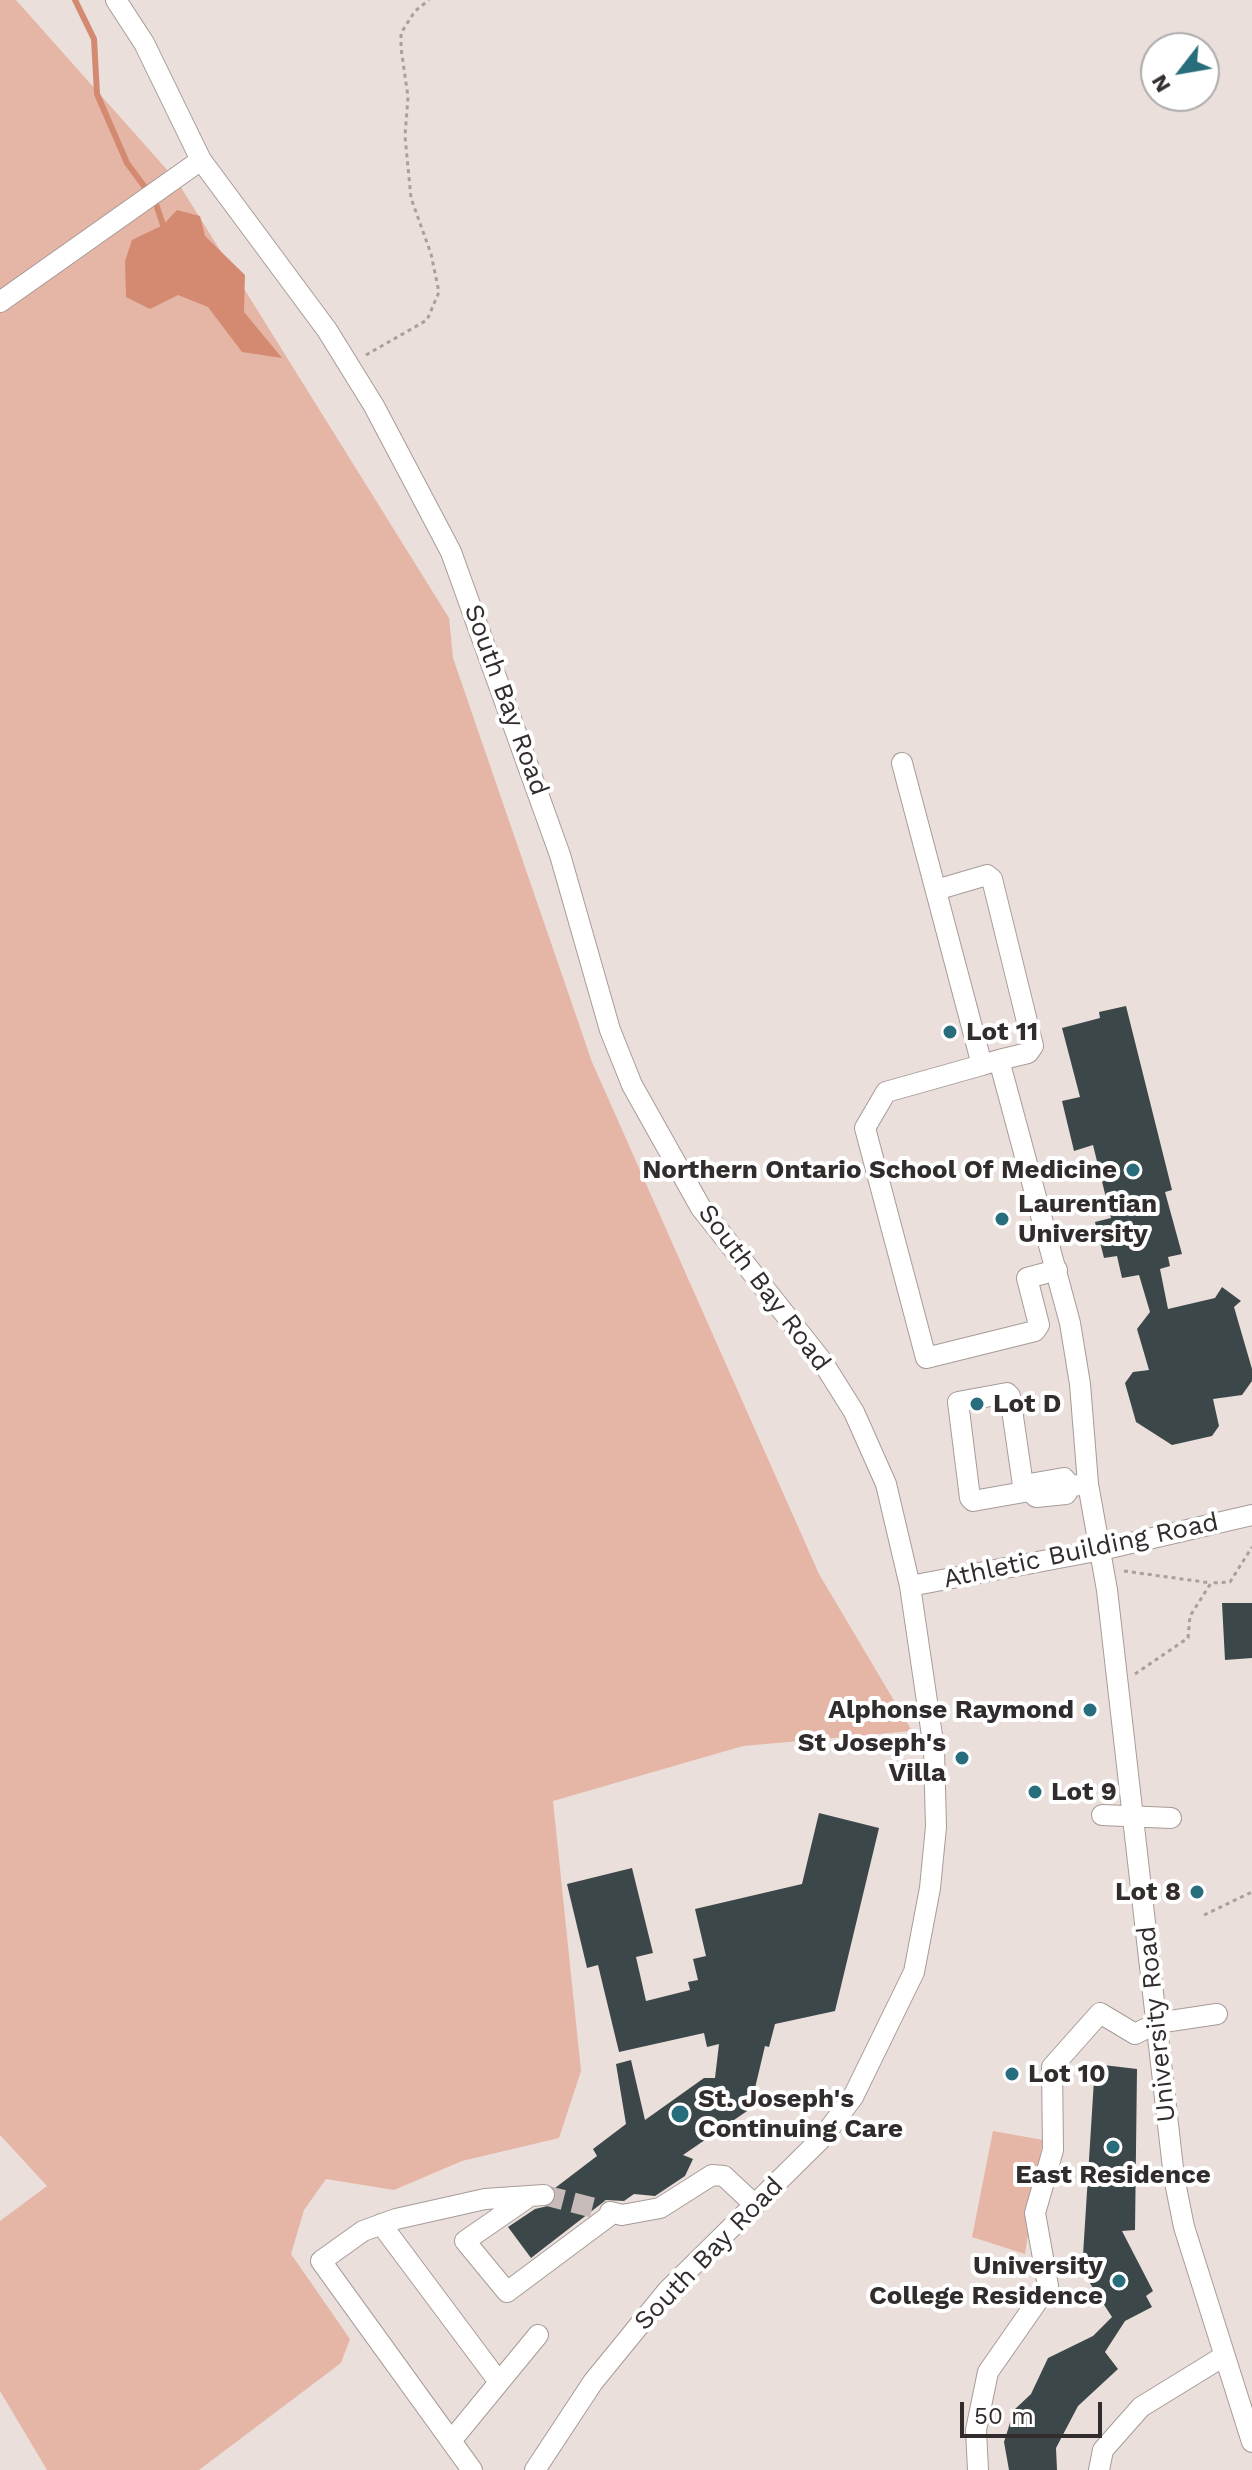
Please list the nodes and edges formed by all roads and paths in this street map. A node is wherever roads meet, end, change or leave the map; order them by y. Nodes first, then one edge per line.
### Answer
1 (116, 0) edge
2 (429, 0) edge
3 (201, 160) junction
4 (0, 302) edge
5 (348, 365) junction
6 (902, 763) dead end
7 (936, 890) junction
8 (991, 1062) junction
9 (1057, 1270) junction
10 (1080, 1485) junction
11 (1027, 1491) junction
12 (1252, 1515) edge
13 (1252, 1547) edge
14 (1101, 1550) junction
15 (1105, 1572) junction
16 (1211, 1583) junction
17 (910, 1586) junction
18 (1119, 1685) junction
19 (1102, 1815) dead end
20 (1132, 1816) junction
21 (1171, 1818) dead end
22 (1252, 1892) edge
23 (1204, 1915) dead end
24 (1217, 2014) dead end
25 (1157, 2023) junction
26 (755, 2205) junction
27 (381, 2224) junction
28 (538, 2335) dead end
29 (1224, 2356) junction
30 (499, 2382) junction
31 (451, 2441) junction
32 (1252, 2442) edge
33 (472, 2470) edge
34 (535, 2470) edge
35 (978, 2470) edge
36 (1099, 2470) edge

1 - 3 street, South Bay Road
2 - 5 path
3 - 4 street
3 - 5 street, South Bay Road
5 - 17 street, South Bay Road
6 - 7 street, University Road
7 - 8 street, University Road
7 - 8 street
8 - 9 street, University Road
8 - 9 street
9 - 10 street, University Road
10 - 11 street
10 - 14 street, University Road
11 - 11 street
12 - 14 street, Athletic Building Road
13 - 16 path
14 - 15 street, University Road
14 - 17 street, Athletic Building Road
15 - 16 path
15 - 18 street, University Road
16 - 18 path
17 - 26 street, South Bay Road
18 - 20 street, University Road
19 - 20 street
20 - 21 street
20 - 25 street, University Road
22 - 23 path
24 - 25 street
25 - 29 street, University Road
25 - 35 street
26 - 27 street
26 - 34 street, South Bay Road
27 - 30 street
27 - 31 street
28 - 30 street
29 - 32 street, University Road
29 - 36 street
30 - 31 street
31 - 33 street

